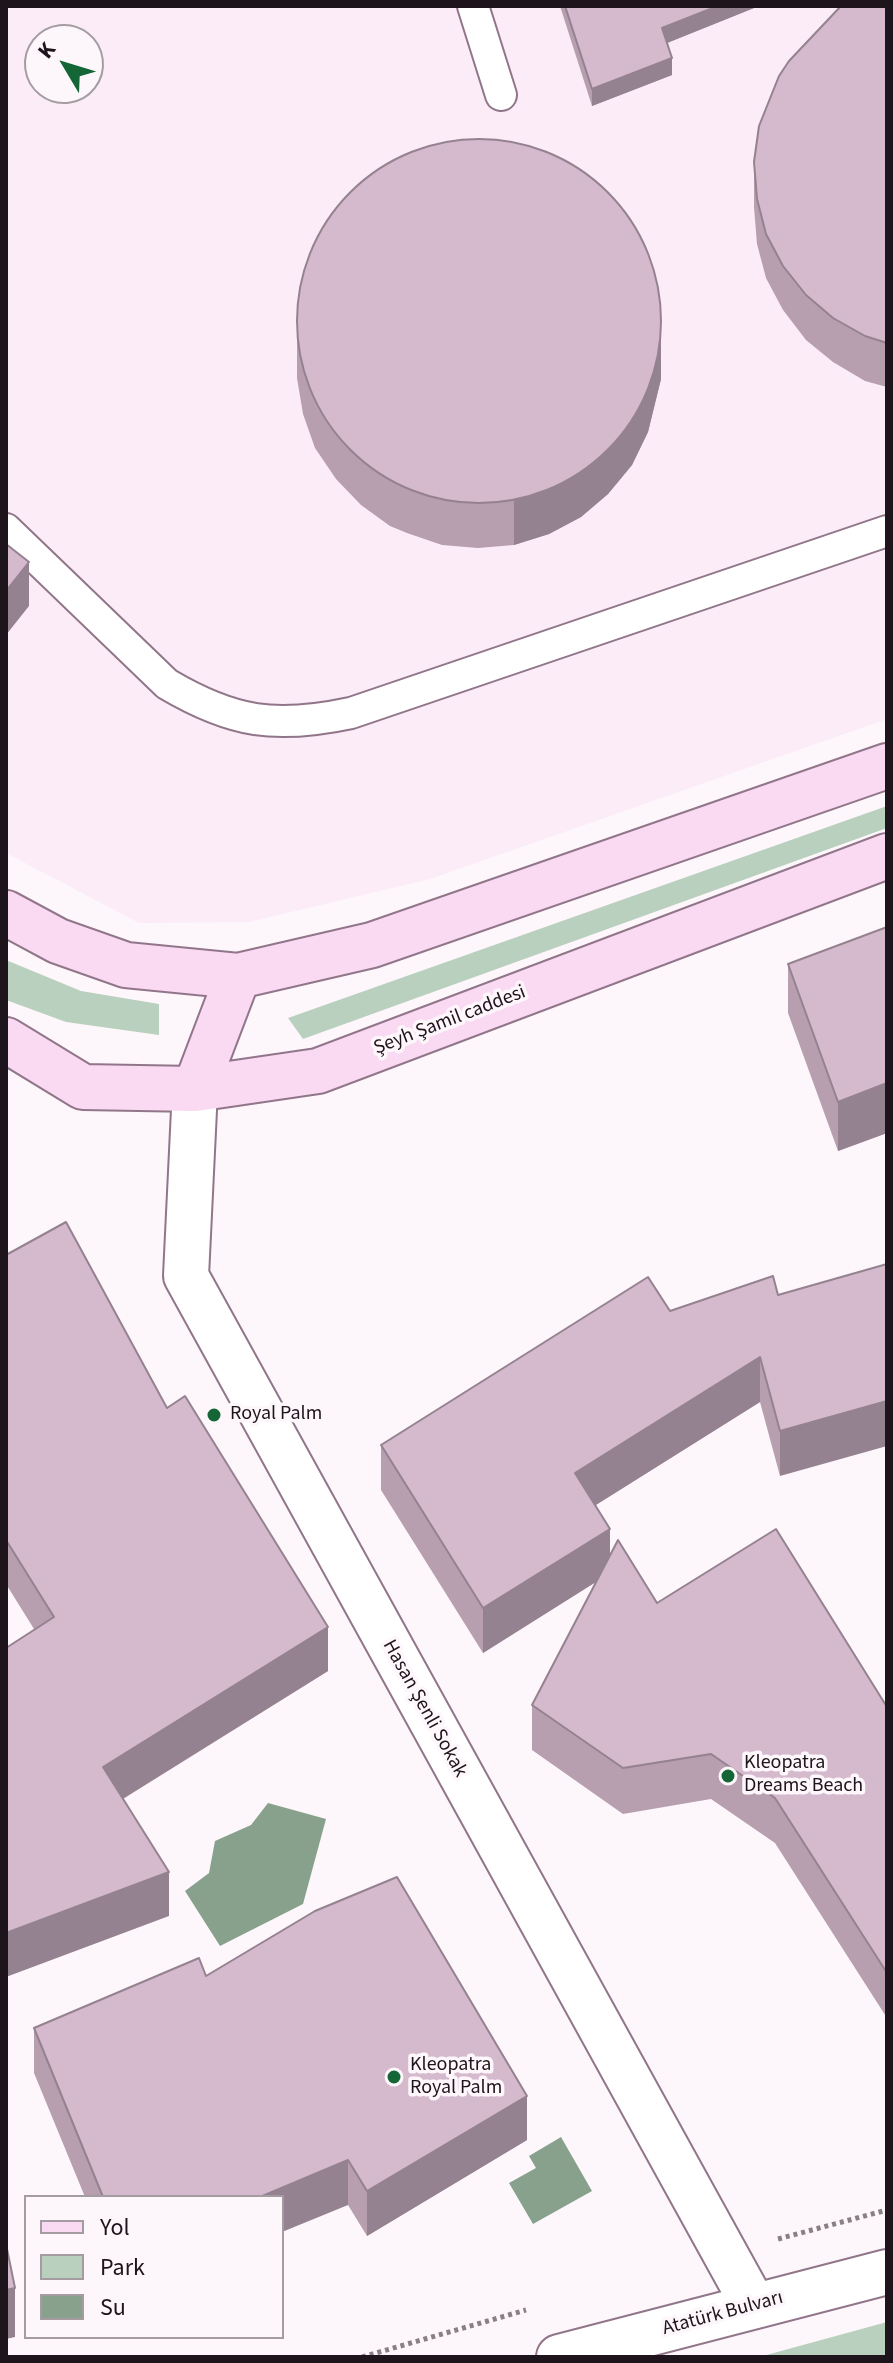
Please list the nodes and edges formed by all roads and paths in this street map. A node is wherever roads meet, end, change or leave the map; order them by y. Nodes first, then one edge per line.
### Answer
1 (473, 6) edge
2 (501, 95) dead end
3 (6, 529) edge
4 (887, 531) edge
5 (887, 766) edge
6 (887, 856) edge
7 (6, 913) edge
8 (238, 976) junction
9 (6, 1040) edge
10 (195, 1089) junction
11 (887, 2272) edge
12 (754, 2306) junction
13 (559, 2357) edge

1 - 2 lane
3 - 4 lane
5 - 8 main road
6 - 10 main road, Şeyh Şamil caddesi
7 - 8 main road
8 - 10 main road
9 - 10 main road, Şeyh Şamil caddesi
10 - 12 street, Hasan Şenli Sokak
11 - 12 street, Atatürk Bulvarı
12 - 13 street, Atatürk Bulvarı

